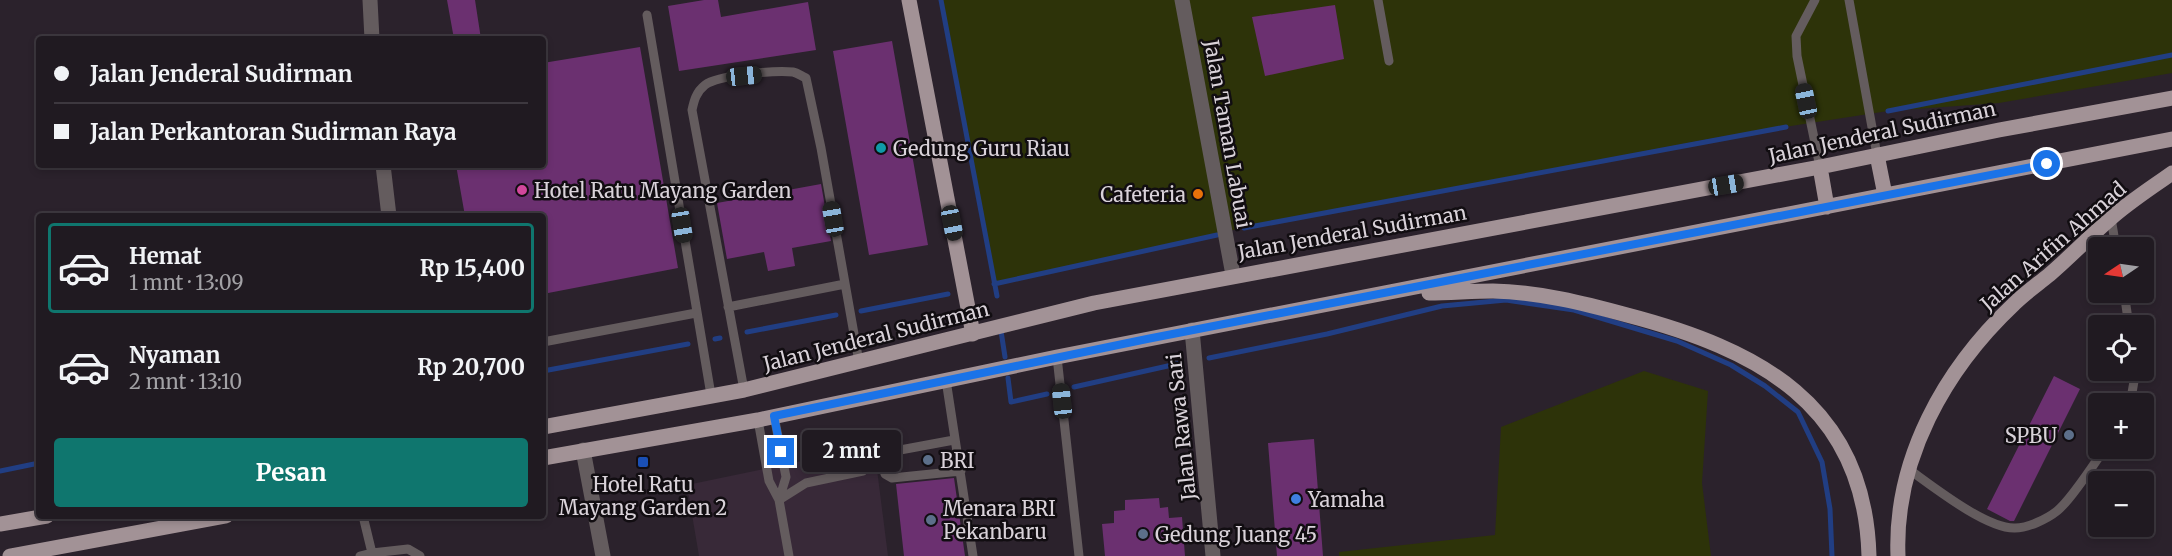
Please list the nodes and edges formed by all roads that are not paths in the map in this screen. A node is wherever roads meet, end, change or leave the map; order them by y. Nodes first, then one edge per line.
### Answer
1 (370, 0) edge
2 (909, 0) edge
3 (1182, 0) edge
4 (1378, 0) edge
5 (1815, 0) edge
6 (1849, 0) edge
7 (647, 15) dead end
8 (372, 36) edge
9 (1389, 61) dead end
10 (2172, 98) edge
11 (2172, 139) edge
12 (1878, 155) junction
13 (1820, 167) junction
14 (383, 168) edge
15 (2172, 173) edge
16 (1885, 195) junction
17 (1827, 207) junction
18 (389, 213) edge
19 (2111, 218) junction
20 (2114, 237) edge
21 (1233, 275) junction
22 (845, 284) junction
23 (1370, 295) junction
24 (728, 307) junction
25 (696, 313) junction
26 (1192, 330) junction
27 (973, 334) junction
28 (546, 341) edge
29 (1057, 357) junction
30 (859, 362) junction
31 (946, 380) junction
32 (744, 390) junction
33 (711, 395) junction
34 (774, 416) junction
35 (758, 420) junction
36 (546, 426) edge
37 (954, 440) junction
38 (583, 450) junction
39 (546, 457) edge
40 (2097, 459) edge
41 (1907, 468) junction
42 (863, 471) dead end
43 (961, 471) junction
44 (779, 500) junction
45 (36, 518) edge
46 (210, 519) edge
47 (364, 519) edge
48 (0, 524) edge
49 (372, 553) junction
50 (10, 556) edge
51 (360, 556) edge
52 (420, 556) edge
53 (603, 556) edge
54 (789, 556) edge
55 (973, 556) edge
56 (1079, 556) edge
57 (1213, 556) edge
58 (1869, 556) edge
59 (1898, 556) edge

1 - 8 street
2 - 27 main road
3 - 21 street, Jalan Taman Labuai
4 - 9 lane
5 - 13 lane
6 - 12 lane
7 - 25 lane
10 - 12 main road, Jalan Jenderal Sudirman
11 - 16 main road
12 - 13 main road, Jalan Jenderal Sudirman
12 - 16 main road
13 - 17 main road
13 - 21 main road, Jalan Jenderal Sudirman
14 - 18 street
15 - 19 main road, Jalan Arifin Ahmad
16 - 17 main road
17 - 23 main road
19 - 20 lane
19 - 41 main road, Jalan Arifin Ahmad
21 - 27 main road, Jalan Jenderal Sudirman
22 - 24 lane
22 - 24 lane
22 - 30 lane
23 - 26 main road
23 - 58 main road
24 - 32 lane
25 - 28 lane
25 - 33 lane
26 - 29 main road
26 - 57 street, Jalan Rawa Sari
27 - 30 main road, Jalan Jenderal Sudirman
29 - 31 main road
29 - 56 lane
30 - 32 main road, Jalan Jenderal Sudirman
31 - 34 main road
31 - 37 lane
32 - 33 main road, Jalan Jenderal Sudirman
33 - 36 main road, Jalan Jenderal Sudirman
34 - 35 main road
34 - 44 lane
35 - 38 main road
35 - 44 lane
37 - 43 lane
37 - 43 lane
38 - 39 main road
38 - 53 street
40 - 41 lane
41 - 59 main road, Jalan Arifin Ahmad
42 - 44 lane
43 - 55 lane
44 - 54 lane
45 - 48 main road
46 - 50 main road
47 - 49 lane
49 - 51 lane
49 - 52 lane

